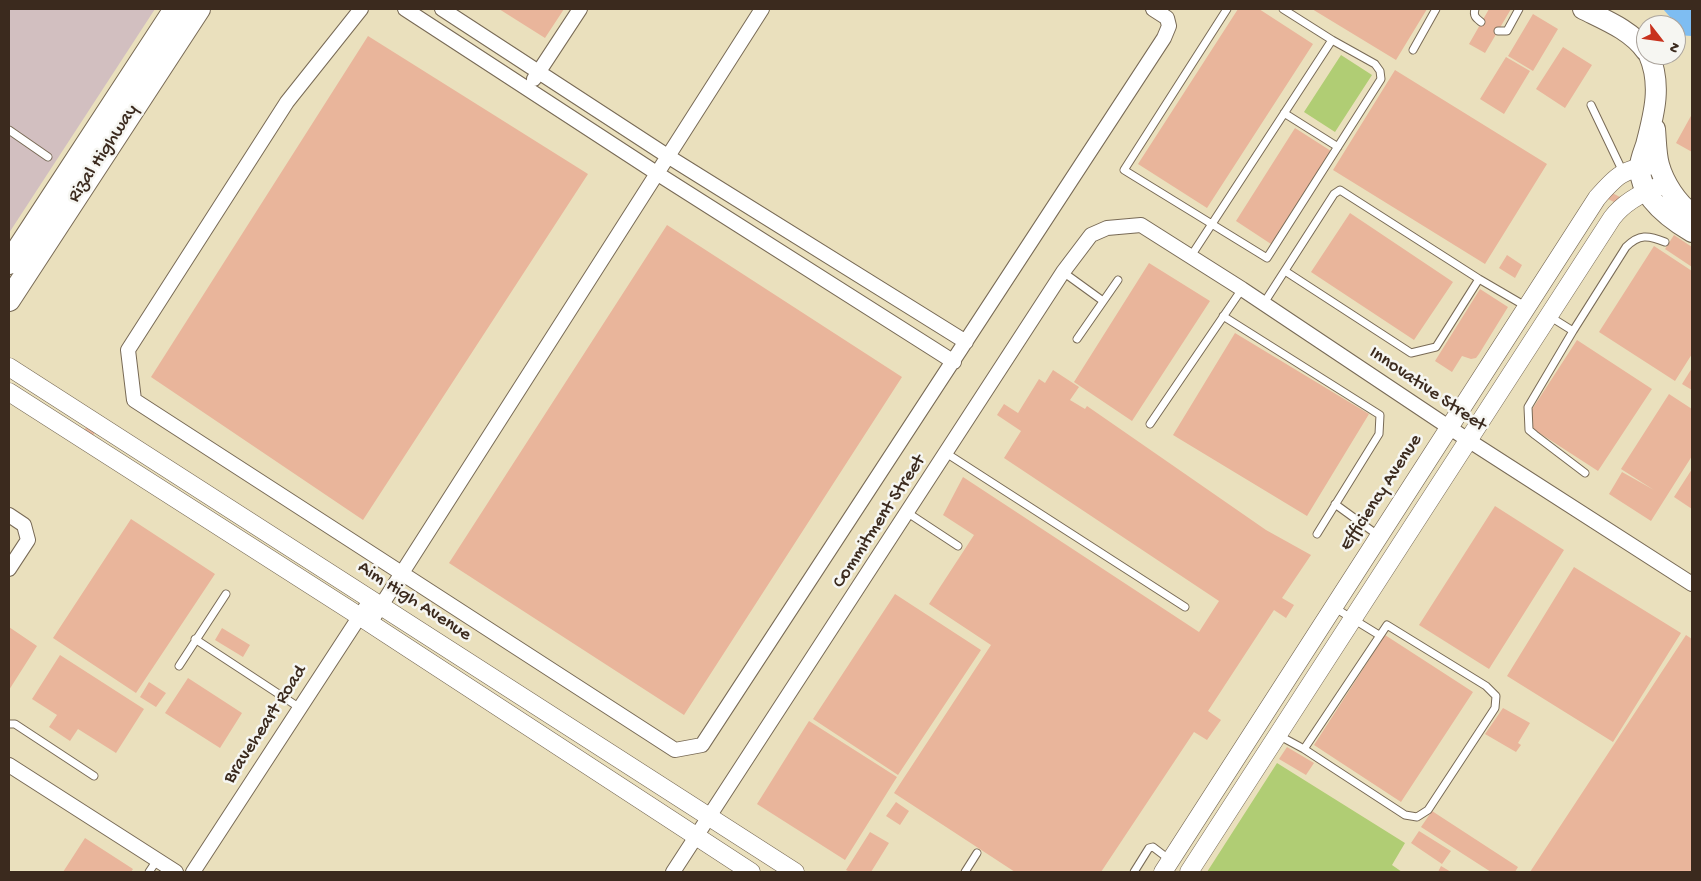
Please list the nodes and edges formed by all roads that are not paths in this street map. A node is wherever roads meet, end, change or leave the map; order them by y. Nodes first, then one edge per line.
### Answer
1 (175, 9) edge
2 (199, 9) edge
3 (361, 9) edge
4 (405, 9) edge
5 (442, 9) edge
6 (580, 9) edge
7 (762, 9) edge
8 (1153, 9) edge
9 (1227, 9) edge
10 (1283, 9) edge
11 (1436, 9) edge
12 (1475, 9) edge
13 (1519, 9) edge
14 (1583, 9) edge
15 (1481, 22) dead end
16 (1498, 31) dead end
17 (1332, 40) junction
18 (1636, 40) edge
19 (1413, 50) dead end
20 (1652, 65) edge
21 (538, 73) junction
22 (527, 90) junction
23 (1591, 105) dead end
24 (1284, 113) junction
25 (9, 130) edge
26 (1338, 147) junction
27 (48, 157) dead end
28 (668, 157) junction
29 (1641, 168) junction
30 (658, 174) junction
31 (1666, 184) junction
32 (1645, 192) junction
33 (1692, 214) edge
34 (1212, 224) junction
35 (1141, 225) joint
36 (1692, 232) edge
37 (1665, 242) dead end
38 (1190, 256) junction
39 (9, 263) edge
40 (1556, 263) junction
41 (1285, 271) junction
42 (1063, 272) junction
43 (1575, 275) junction
44 (1479, 279) junction
45 (1118, 280) dead end
46 (1242, 289) junction
47 (9, 300) edge
48 (1103, 301) junction
49 (1264, 303) junction
50 (1527, 307) junction
51 (1549, 315) junction
52 (1223, 316) junction
53 (1573, 331) junction
54 (1078, 339) dead end
55 (966, 342) junction
56 (954, 362) junction
57 (9, 368) edge
58 (9, 392) edge
59 (1150, 424) dead end
60 (1449, 428) junction
61 (1468, 440) junction
62 (946, 453) junction
63 (1585, 473) dead end
64 (1336, 504) junction
65 (908, 513) junction
66 (9, 515) edge
67 (1317, 534) dead end
68 (1379, 536) junction
69 (958, 546) dead end
70 (9, 569) edge
71 (401, 574) junction
72 (1692, 584) edge
73 (226, 594) dead end
74 (376, 602) junction
75 (1185, 607) dead end
76 (1334, 607) junction
77 (1353, 619) junction
78 (364, 620) junction
79 (1379, 635) junction
80 (195, 639) junction
81 (179, 666) dead end
82 (300, 708) junction
83 (9, 724) edge
84 (1278, 735) junction
85 (1304, 749) junction
86 (9, 765) edge
87 (94, 776) dead end
88 (709, 818) junction
89 (697, 837) junction
90 (978, 853) dead end
91 (157, 860) junction
92 (1166, 866) edge
93 (149, 872) edge
94 (176, 872) edge
95 (193, 872) edge
96 (673, 872) edge
97 (751, 872) edge
98 (795, 872) edge
99 (965, 872) edge
100 (1134, 872) edge
101 (1189, 872) edge

1 - 39 main road, Rizal Highway
2 - 47 main road, Rizal Highway
3 - 71 street
4 - 22 street
5 - 21 street
6 - 21 street
7 - 28 street, Braveheart Road
8 - 55 street
9 - 34 lane
10 - 17 lane
11 - 19 lane
12 - 15 lane
13 - 16 lane
14 - 18 main road
17 - 24 lane
17 - 26 lane
20 - 29 main road
21 - 22 street
21 - 28 street
22 - 30 street
23 - 29 lane
24 - 26 lane
24 - 34 lane
25 - 27 lane
26 - 34 lane
28 - 30 street, Braveheart Road
28 - 55 street
29 - 31 main road
29 - 32 main road
29 - 40 street, Efficiency Avenue
30 - 56 street
30 - 71 street, Braveheart Road
31 - 32 street
31 - 33 main road
32 - 36 main road
32 - 43 street
34 - 38 lane
35 - 38 street, Innovative Street
35 - 42 street, Commitment Street
37 - 53 lane
38 - 46 street, Innovative Street
40 - 43 street
40 - 50 street, Efficiency Avenue
41 - 44 lane
41 - 44 lane
41 - 49 lane
42 - 48 lane
42 - 62 street, Commitment Street
43 - 51 street
44 - 50 lane
45 - 48 lane
46 - 49 street, Innovative Street
46 - 52 lane
48 - 54 lane
49 - 60 street, Innovative Street
50 - 60 street, Efficiency Avenue
51 - 53 lane
51 - 61 street
52 - 59 lane
52 - 64 lane
53 - 63 lane
55 - 56 street
56 - 71 street
57 - 74 street, Aim High Avenue
58 - 78 street
60 - 61 street, Innovative Street
60 - 68 street, Efficiency Avenue
61 - 72 street, Innovative Street
61 - 77 street
62 - 65 street, Commitment Street
62 - 75 lane
64 - 67 lane
64 - 68 lane
65 - 69 lane
65 - 88 street, Commitment Street
66 - 70 street
68 - 76 street, Efficiency Avenue
71 - 74 street, Braveheart Road
73 - 80 lane
74 - 78 street, Braveheart Road
74 - 88 street, Aim High Avenue
76 - 77 lane
76 - 92 street, Efficiency Avenue
77 - 79 lane
77 - 84 street
78 - 82 street, Braveheart Road
78 - 89 street
79 - 85 lane
79 - 85 lane
80 - 81 lane
80 - 82 lane
82 - 95 street, Braveheart Road
83 - 87 lane
84 - 85 lane
84 - 101 street
86 - 91 street
88 - 89 street, Commitment Street
88 - 98 street, Aim High Avenue
89 - 96 street, Commitment Street
89 - 97 street
90 - 99 lane
91 - 93 lane
91 - 94 street
92 - 100 lane

